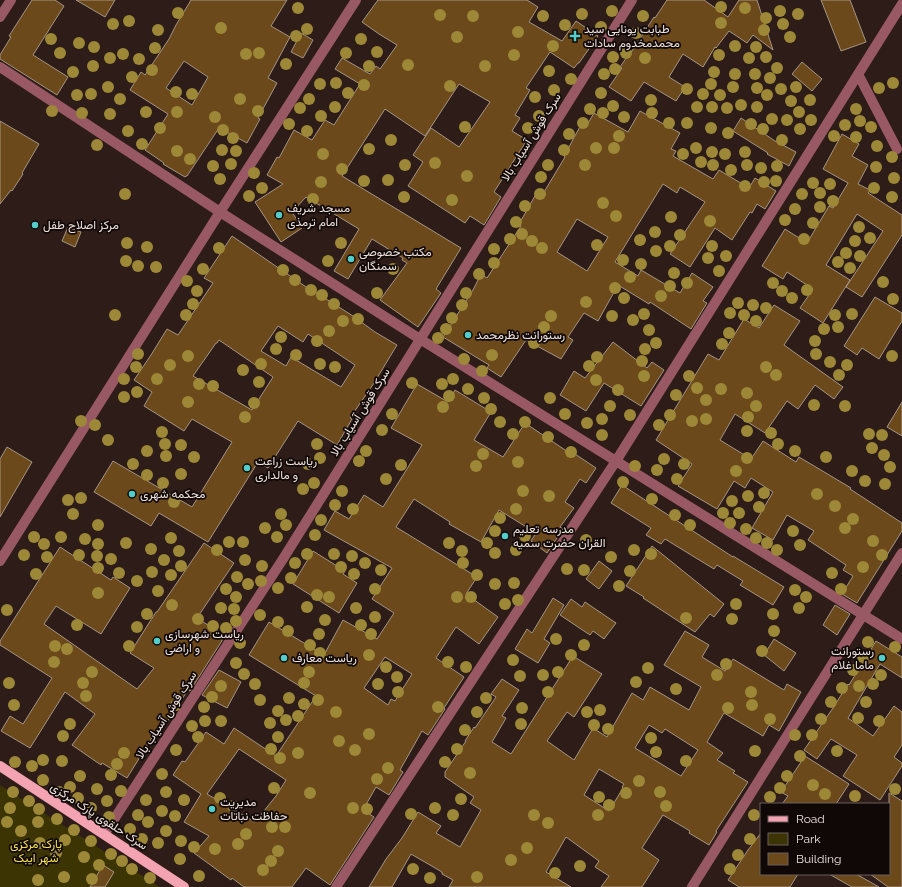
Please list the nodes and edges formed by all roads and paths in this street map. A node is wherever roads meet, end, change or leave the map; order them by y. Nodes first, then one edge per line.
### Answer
1 (11, 0) edge
2 (356, 0) edge
3 (632, 0) edge
4 (897, 0) edge
5 (902, 4) edge
6 (0, 17) edge
7 (0, 67) edge
8 (858, 74) junction
9 (897, 149) dead end
10 (220, 212) junction
11 (420, 340) junction
12 (616, 461) junction
13 (902, 553) edge
14 (0, 561) edge
15 (863, 614) junction
16 (902, 639) edge
17 (0, 766) edge
18 (104, 834) junction
19 (184, 887) edge
20 (336, 887) edge
21 (692, 887) edge

1 - 6 street
2 - 10 street
3 - 11 street, سرک قوش آسیاب بالا
4 - 5 street
5 - 8 street
7 - 10 street
8 - 9 street
8 - 12 street
10 - 11 street
10 - 14 street
11 - 12 street
11 - 18 street, سرک قوش آسیاب بالا
12 - 15 street
12 - 20 street
13 - 15 street
15 - 16 street
15 - 21 street
17 - 18 main road, سرک حلقوی پارک مرکزی
18 - 19 main road, سرک حلقوی پارک مرکزی

